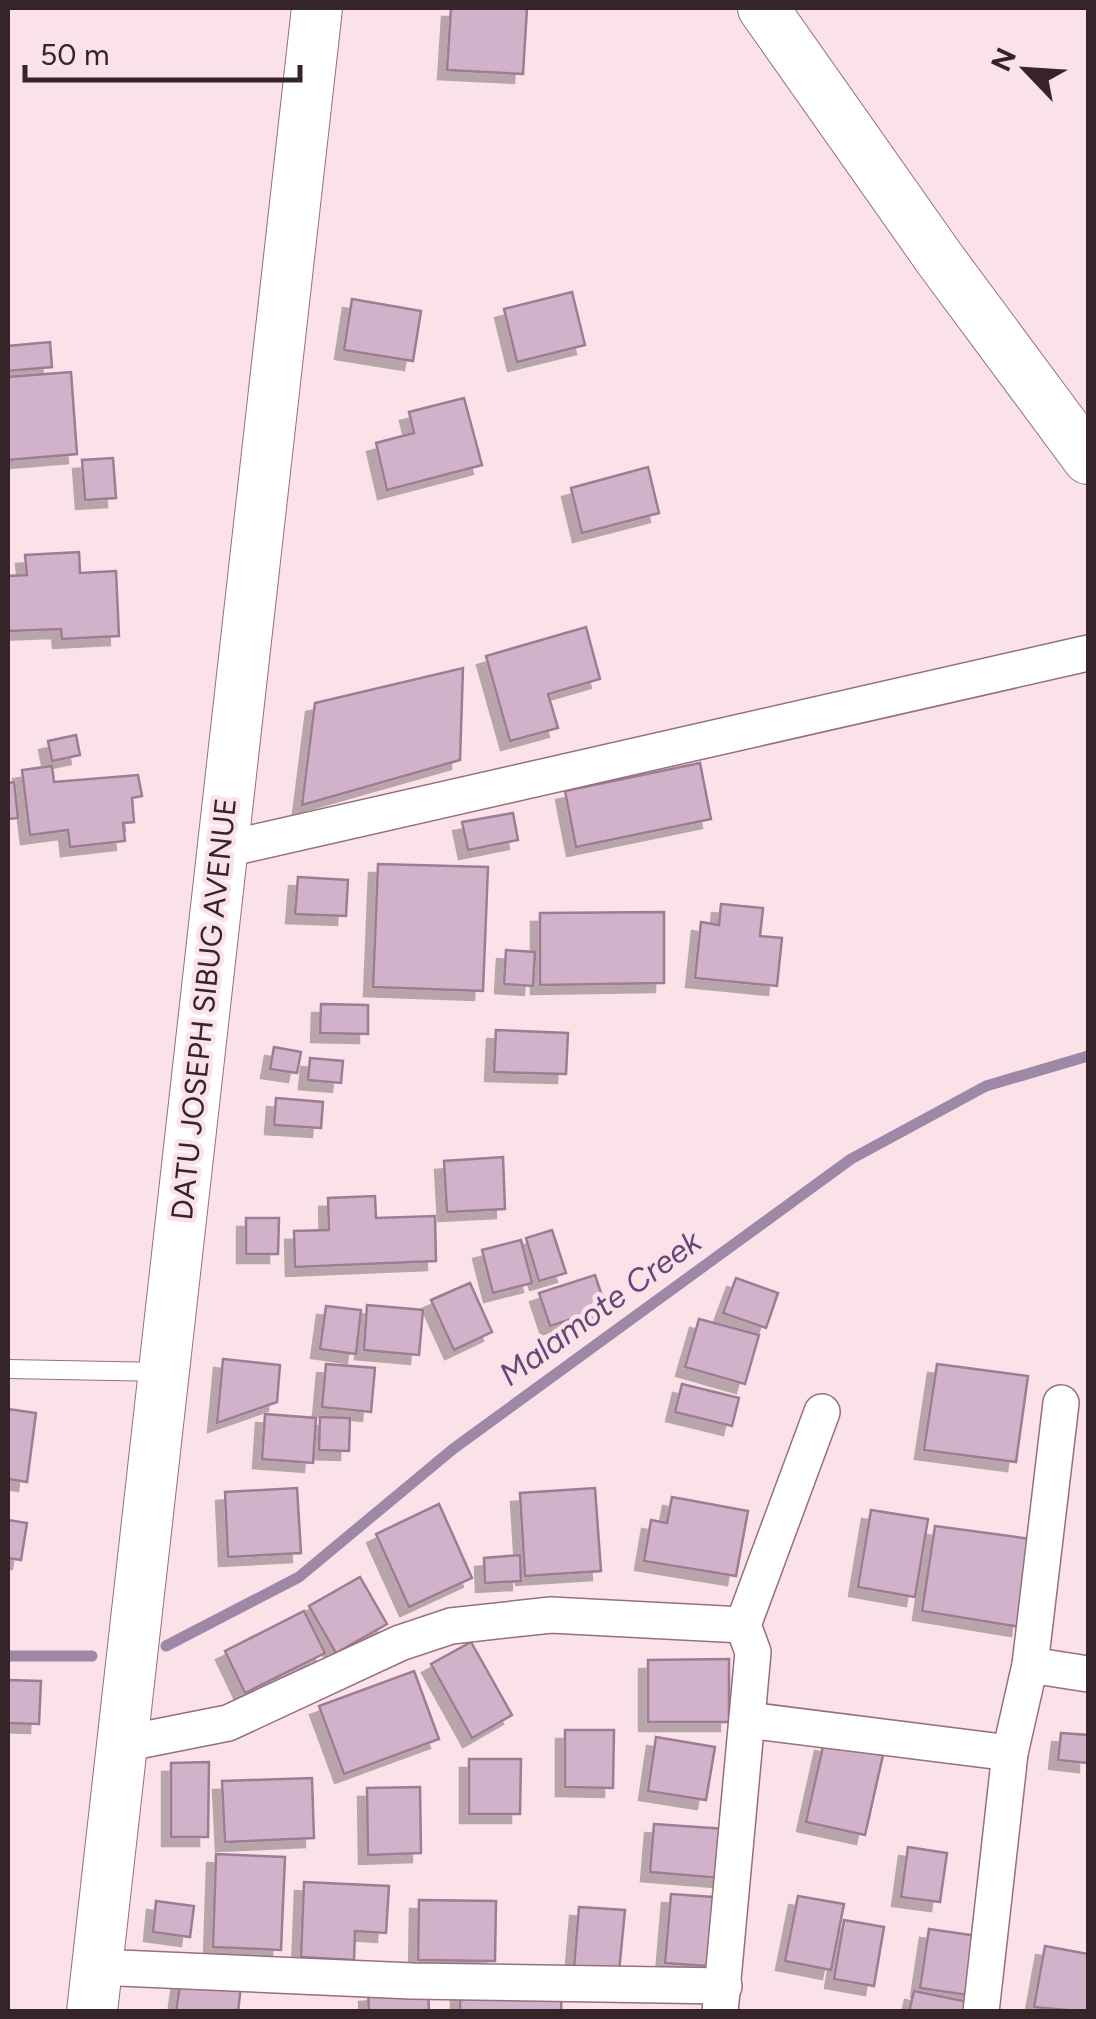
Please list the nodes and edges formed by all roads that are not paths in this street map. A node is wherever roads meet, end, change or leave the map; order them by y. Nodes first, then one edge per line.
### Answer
1 (317, 8) edge
2 (762, 8) edge
3 (1088, 459) edge
4 (1088, 654) edge
5 (222, 850) junction
6 (8, 1369) edge
7 (163, 1372) junction
8 (1061, 1403) dead end
9 (822, 1412) dead end
10 (743, 1625) junction
11 (1030, 1665) junction
12 (1088, 1674) edge
13 (748, 1720) junction
14 (122, 1744) junction
15 (1010, 1753) junction
16 (94, 1989) edge
17 (722, 1999) edge
18 (981, 2012) edge

1 - 5 main road, DATU JOSEPH SIBUG AVENUE
2 - 3 main road
4 - 5 street
5 - 7 main road, DATU JOSEPH SIBUG AVENUE
6 - 7 lane
7 - 14 main road, DATU JOSEPH SIBUG AVENUE
8 - 11 street
9 - 10 street
10 - 13 street
10 - 14 street
11 - 12 street
11 - 15 street
13 - 15 street
13 - 17 street
14 - 16 main road, DATU JOSEPH SIBUG AVENUE
15 - 18 street
16 - 17 street

